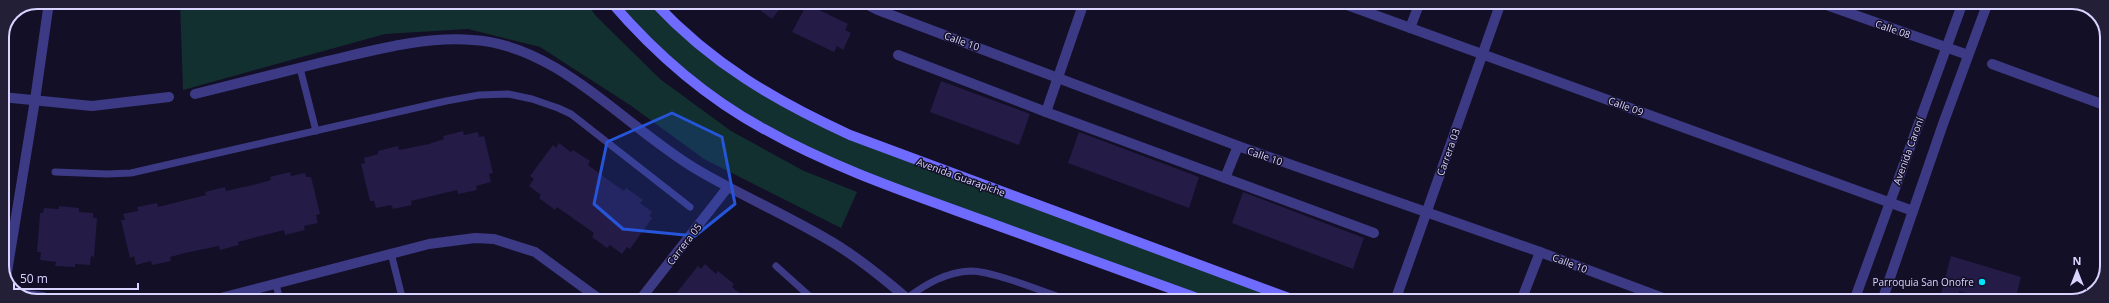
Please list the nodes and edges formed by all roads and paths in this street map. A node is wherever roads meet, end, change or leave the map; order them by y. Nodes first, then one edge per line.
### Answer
1 (48, 9) edge
2 (617, 9) edge
3 (662, 9) edge
4 (876, 9) edge
5 (1082, 9) edge
6 (1358, 9) edge
7 (1417, 9) edge
8 (1499, 9) edge
9 (1838, 9) edge
10 (1960, 9) edge
11 (1985, 9) edge
12 (1410, 28) junction
13 (1946, 47) junction
14 (1483, 54) junction
15 (898, 55) dead end
16 (1968, 55) junction
17 (1992, 64) dead end
18 (300, 68) junction
19 (1058, 77) junction
20 (195, 94) dead end
21 (9, 97) edge
22 (169, 97) dead end
23 (35, 100) junction
24 (2100, 103) edge
25 (1046, 112) junction
26 (316, 131) junction
27 (1238, 146) junction
28 (55, 172) dead end
29 (1225, 178) junction
30 (728, 187) junction
31 (1889, 202) junction
32 (690, 207) dead end
33 (1913, 211) junction
34 (1427, 212) junction
35 (1374, 233) dead end
36 (1540, 252) junction
37 (391, 253) junction
38 (9, 260) edge
39 (776, 266) dead end
40 (276, 284) junction
41 (237, 294) edge
42 (278, 294) edge
43 (401, 294) edge
44 (592, 294) edge
45 (644, 294) edge
46 (807, 294) edge
47 (902, 294) edge
48 (914, 294) edge
49 (1049, 294) edge
50 (1186, 294) edge
51 (1278, 294) edge
52 (1398, 294) edge
53 (1524, 294) edge
54 (1641, 294) edge
55 (1856, 294) edge
56 (1884, 294) edge

1 - 23 street
2 - 50 street
3 - 51 street, Avenida Guarapiche
4 - 19 street, Calle 10
5 - 19 street
6 - 12 street, Calle 09
7 - 12 street
8 - 14 street, Carrera 03
9 - 13 street, Calle 08
10 - 13 street, Avenida Caroní
11 - 16 street
12 - 14 street, Calle 09
13 - 16 street, Calle 08
13 - 31 street, Avenida Caroní
14 - 31 street, Calle 09
14 - 34 street, Carrera 03
15 - 25 street
16 - 33 street
17 - 24 street
18 - 20 street
18 - 26 lane
18 - 30 street
19 - 25 street
19 - 27 street, Calle 10
21 - 23 street
22 - 23 street
23 - 38 street
25 - 29 street
26 - 28 lane
26 - 32 lane
27 - 29 street
27 - 34 street, Calle 10
29 - 35 street
30 - 45 street, Carrera 05
30 - 47 street
31 - 33 street, Calle 09
31 - 55 street, Avenida Caroní
33 - 56 street
34 - 36 street, Calle 10
34 - 52 street, Carrera 03
36 - 53 street
36 - 54 street, Calle 10
37 - 40 street
37 - 43 lane
37 - 44 street
39 - 46 lane
40 - 41 street
40 - 42 lane
48 - 49 lane

